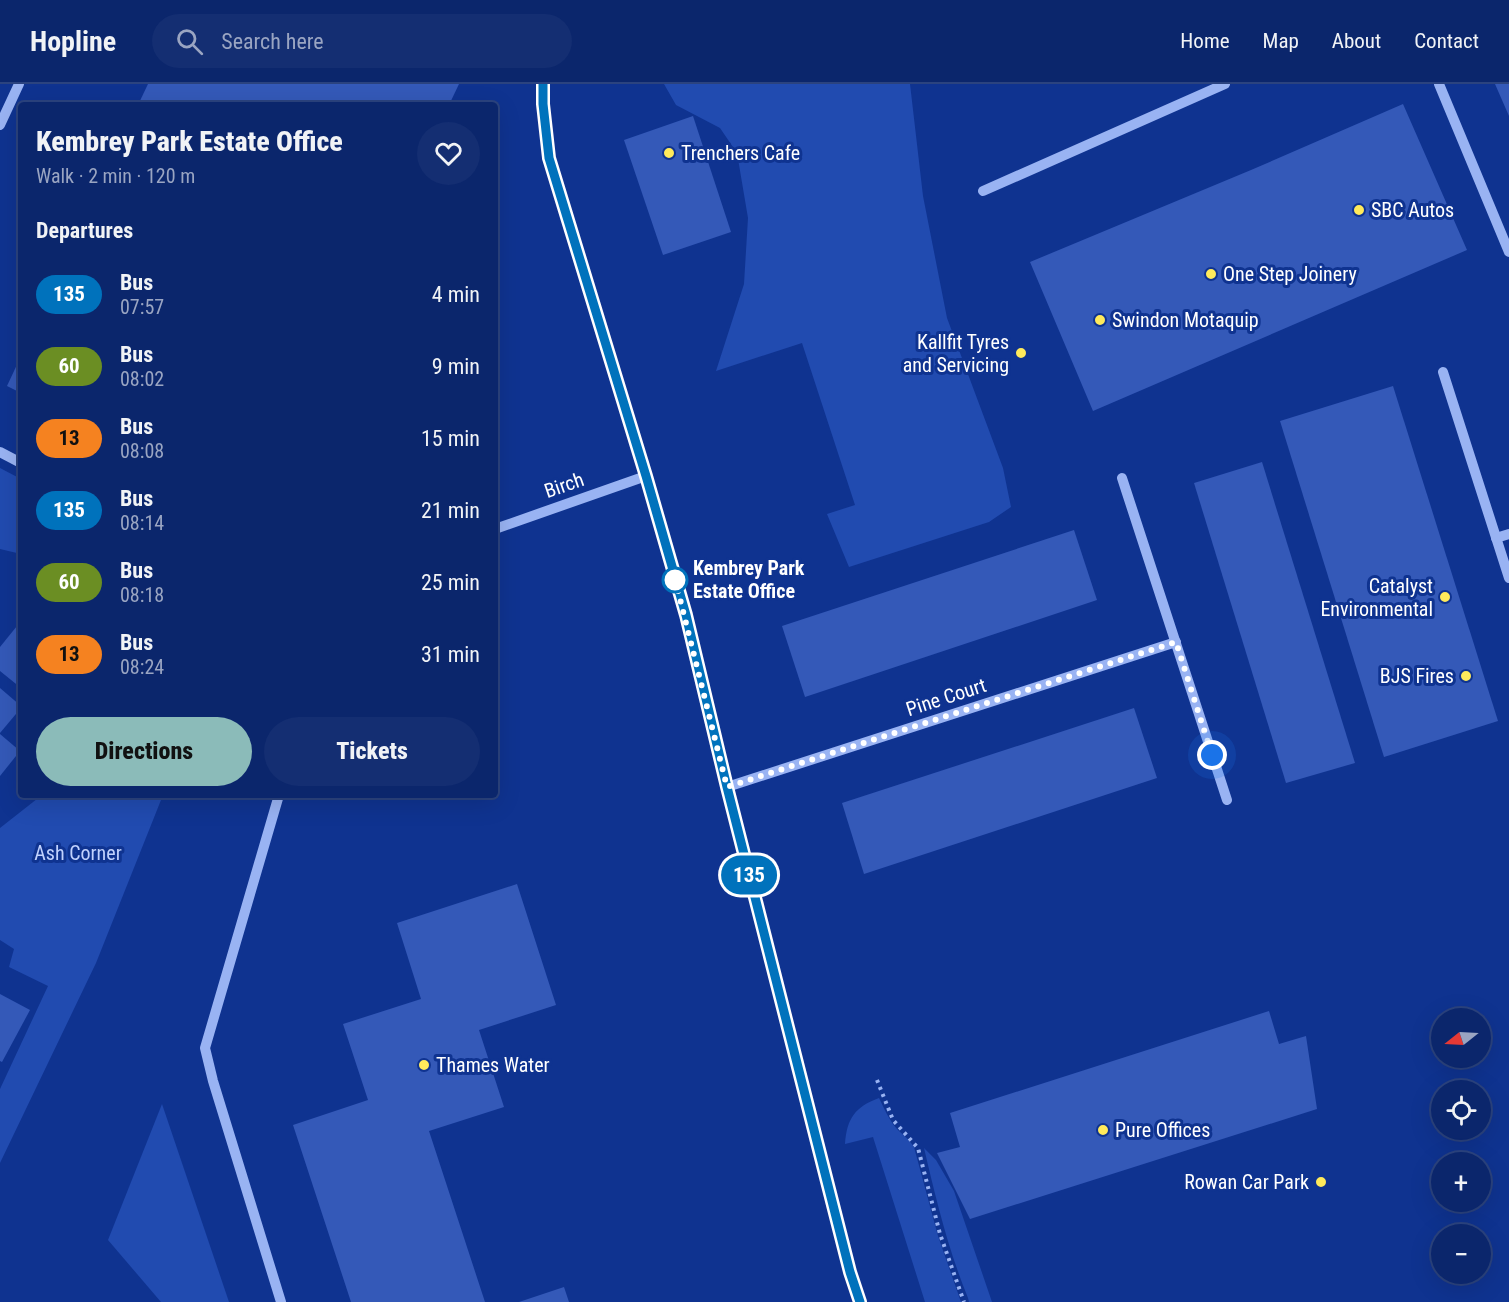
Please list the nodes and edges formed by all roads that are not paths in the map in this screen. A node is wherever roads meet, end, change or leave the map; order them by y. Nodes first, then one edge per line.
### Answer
1 (19, 84) edge
2 (543, 84) edge
3 (1225, 84) edge
4 (1439, 84) edge
5 (0, 125) edge
6 (983, 191) dead end
7 (1509, 252) edge
8 (1443, 372) dead end
9 (0, 452) edge
10 (18, 461) edge
11 (646, 476) junction
12 (1122, 478) dead end
13 (498, 528) edge
14 (1509, 534) edge
15 (1496, 538) junction
16 (1509, 578) edge
17 (1176, 642) junction
18 (727, 787) junction
19 (278, 798) edge
20 (1227, 800) dead end
21 (281, 1302) edge
22 (860, 1302) edge

1 - 5 lane
2 - 11 lane
3 - 6 lane
4 - 7 lane
8 - 15 lane
9 - 10 lane
11 - 13 lane, Birch
11 - 18 lane
12 - 17 lane
14 - 15 lane
15 - 16 lane
17 - 18 lane, Pine Court
17 - 20 lane
18 - 22 lane
19 - 21 lane

